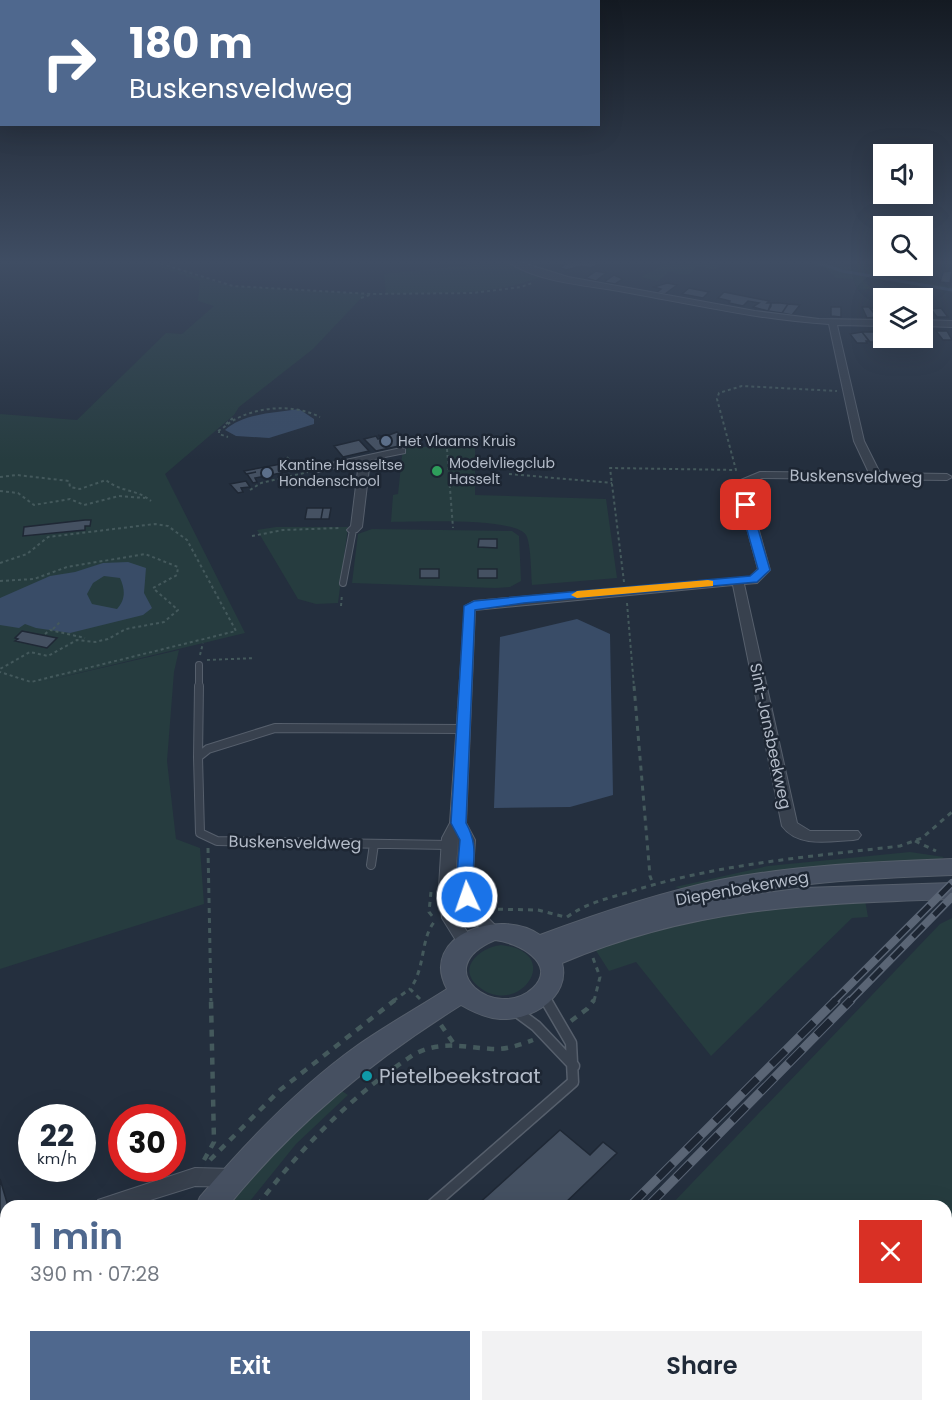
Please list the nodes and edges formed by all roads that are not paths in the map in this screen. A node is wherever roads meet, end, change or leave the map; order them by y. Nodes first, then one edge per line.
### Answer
1 (833, 328) edge
2 (401, 450) dead end
3 (365, 458) junction
4 (318, 469) road end
5 (876, 476) junction
6 (947, 477) dead end
7 (354, 528) joint
8 (738, 582) junction
9 (343, 583) dead end
10 (199, 663) road end
11 (461, 729) junction
12 (198, 757) junction
13 (459, 823) junction
14 (853, 834) dead end
15 (374, 844) junction
16 (467, 844) junction
17 (449, 845) junction
18 (945, 860) edge
19 (371, 866) dead end
20 (952, 891) edge
21 (494, 932) junction
22 (466, 943) junction
23 (545, 952) junction
24 (462, 992) junction
25 (543, 993) junction
26 (510, 1008) junction
27 (574, 1066) junction
28 (233, 1178) junction
29 (121, 1200) edge
30 (215, 1200) edge
31 (438, 1200) edge

1 - 5 street
2 - 3 street
3 - 4 street
3 - 7 street
5 - 6 street, Buskensveldweg
5 - 8 street, Buskensveldweg
7 - 9 lane
8 - 11 street, Buskensveldweg
8 - 14 street, Sint-Jansbeekweg
10 - 12 lane
11 - 12 lane
11 - 13 street, Buskensveldweg
12 - 15 lane, Buskensveldweg
13 - 16 street, Buskensveldweg
13 - 17 street, Buskensveldweg
15 - 17 lane, Buskensveldweg
15 - 19 lane
16 - 17 lane, Buskensveldweg
16 - 21 street, Buskensveldweg
17 - 22 street, Buskensveldweg
18 - 23 main road, Diepenbekerweg
20 - 23 main road, Diepenbekerweg
21 - 22 main road
21 - 23 main road
22 - 24 main road
23 - 25 main road
24 - 26 main road
24 - 28 main road
25 - 26 main road
25 - 27 lane
26 - 27 lane
27 - 31 lane
28 - 29 street
28 - 30 main road

